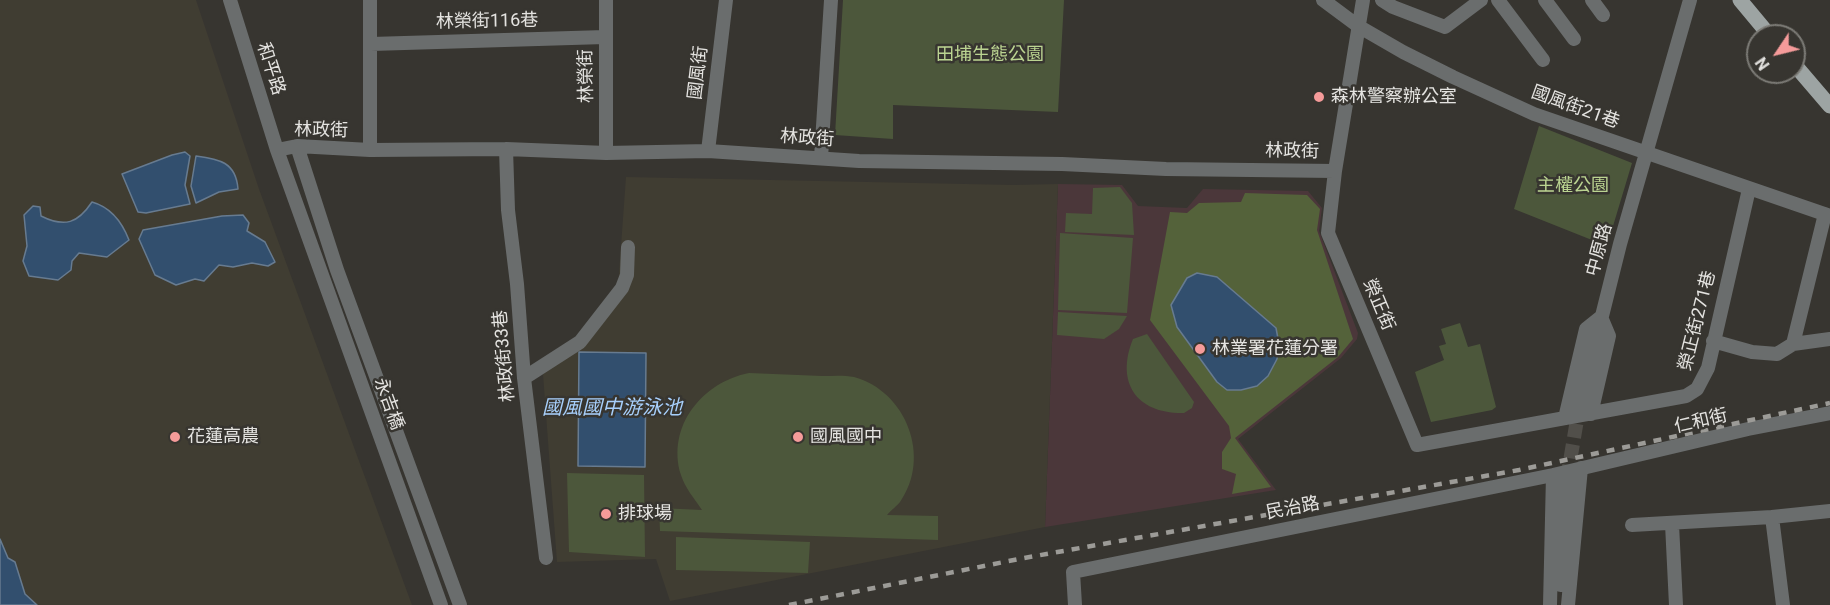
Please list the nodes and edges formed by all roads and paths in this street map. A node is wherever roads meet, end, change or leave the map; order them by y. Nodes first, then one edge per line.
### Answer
1 (230, 0) edge
2 (370, 0) edge
3 (606, 0) edge
4 (726, 0) edge
5 (831, 0) edge
6 (1323, 0) edge
7 (1363, 0) edge
8 (1382, 0) edge
9 (1481, 0) edge
10 (1498, 0) edge
11 (1545, 0) edge
12 (1592, 0) edge
13 (1690, 0) edge
14 (1740, 0) edge
15 (1603, 15) dead end
16 (1760, 24) edge
17 (1358, 26) junction
18 (605, 37) junction
19 (1574, 39) dead end
20 (371, 44) junction
21 (1544, 60) dead end
22 (1806, 78) edge
23 (1830, 106) edge
24 (297, 146) junction
25 (506, 149) junction
26 (277, 150) junction
27 (370, 150) junction
28 (708, 151) junction
29 (1646, 152) junction
30 (606, 153) junction
31 (821, 158) junction
32 (1335, 171) junction
33 (1749, 189) junction
34 (302, 215) joint
35 (1828, 215) edge
36 (628, 247) dead end
37 (1601, 317) junction
38 (1830, 339) edge
39 (1713, 341) junction
40 (1793, 344) junction
41 (524, 378) junction
42 (1585, 411) junction
43 (1830, 413) edge
44 (1565, 418) junction
45 (1581, 468) junction
46 (1553, 475) junction
47 (1567, 479) tunnel mouth
48 (1830, 511) edge
49 (1772, 517) junction
50 (1672, 524) junction
51 (1632, 525) dead end
52 (546, 558) dead end
53 (441, 605) edge
54 (460, 605) edge
55 (1076, 605) edge
56 (1550, 605) edge
57 (1560, 605) edge
58 (1568, 605) edge
59 (1676, 605) edge
60 (1783, 605) edge

1 - 26 street, 和平路
2 - 20 street
3 - 18 street, 林榮街
4 - 28 street, 國風街
5 - 31 street
6 - 17 street, 國風街21巷
7 - 17 street, 榮正街
8 - 9 street
10 - 21 street
11 - 19 street
12 - 15 street
13 - 29 street, 中原路
14 - 16 main road
17 - 29 street, 國風街21巷
17 - 32 street, 榮正街
18 - 20 street, 林榮街116巷
18 - 30 street, 林榮街
20 - 27 street
22 - 23 main road
24 - 26 street, 林政街
24 - 27 street, 林政街
24 - 54 street
25 - 27 street, 林政街
25 - 30 street, 林政街
25 - 41 street, 林政街33巷
26 - 34 street, 和平路
28 - 30 street, 林政街
28 - 31 street, 林政街
29 - 33 street, 國風街21巷
29 - 37 street, 中原路
31 - 32 street, 林政街
32 - 44 street, 榮正街
33 - 35 street, 國風街21巷
33 - 39 street, 榮正街271巷
34 - 53 street, 永吉橋
35 - 40 street
36 - 41 street
37 - 42 street, 中原路
37 - 44 street
38 - 40 street
39 - 40 street
39 - 42 street, 榮正街271巷
41 - 52 street, 林政街33巷
42 - 44 street, 榮正街
43 - 45 street, 仁和街
45 - 46 street, 仁和街
45 - 58 street
46 - 55 street, 民治路
46 - 56 street
47 - 57 street
48 - 49 street
49 - 50 street
49 - 60 street
50 - 51 street
50 - 59 street

